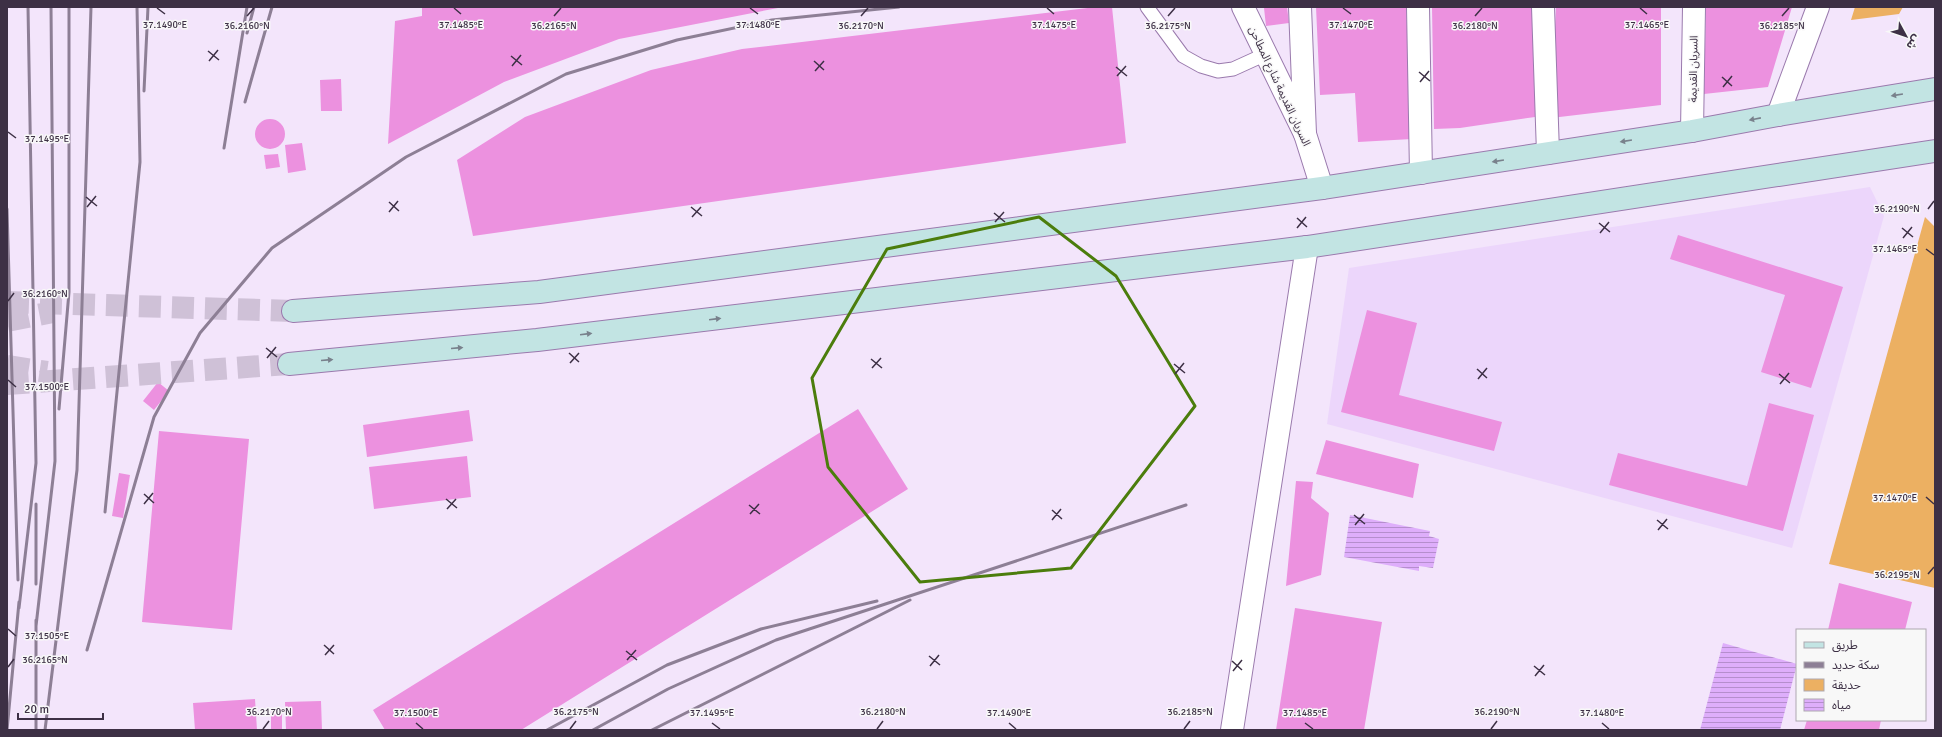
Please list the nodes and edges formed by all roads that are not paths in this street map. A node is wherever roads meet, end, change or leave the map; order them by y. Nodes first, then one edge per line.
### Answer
1 (1147, 7) edge
2 (1243, 7) edge
3 (1300, 7) edge
4 (1418, 7) edge
5 (1543, 7) edge
6 (1694, 7) edge
7 (1818, 7) edge
8 (1266, 54) junction
9 (1935, 89) edge
10 (1778, 115) junction
11 (1692, 131) junction
12 (1305, 134) junction
13 (1935, 151) edge
14 (1548, 153) junction
15 (1421, 173) junction
16 (1322, 188) junction
17 (1307, 247) junction
18 (293, 311) tunnel mouth
19 (289, 364) tunnel mouth
20 (1232, 730) edge

1 - 8 lane
2 - 8 street, السريان القديمة شارع المطاحن
3 - 12 street
4 - 15 street
5 - 14 street
6 - 11 street, السريان القديمة
7 - 10 street
8 - 12 street, السريان القديمة شارع المطاحن
9 -> 10 main road
10 -> 11 main road
11 -> 14 main road
12 - 16 street, السريان القديمة شارع المطاحن
13 - 17 main road
14 -> 15 main road
15 - 16 main road
16 - 18 main road
19 -> 17 main road
17 - 20 street

